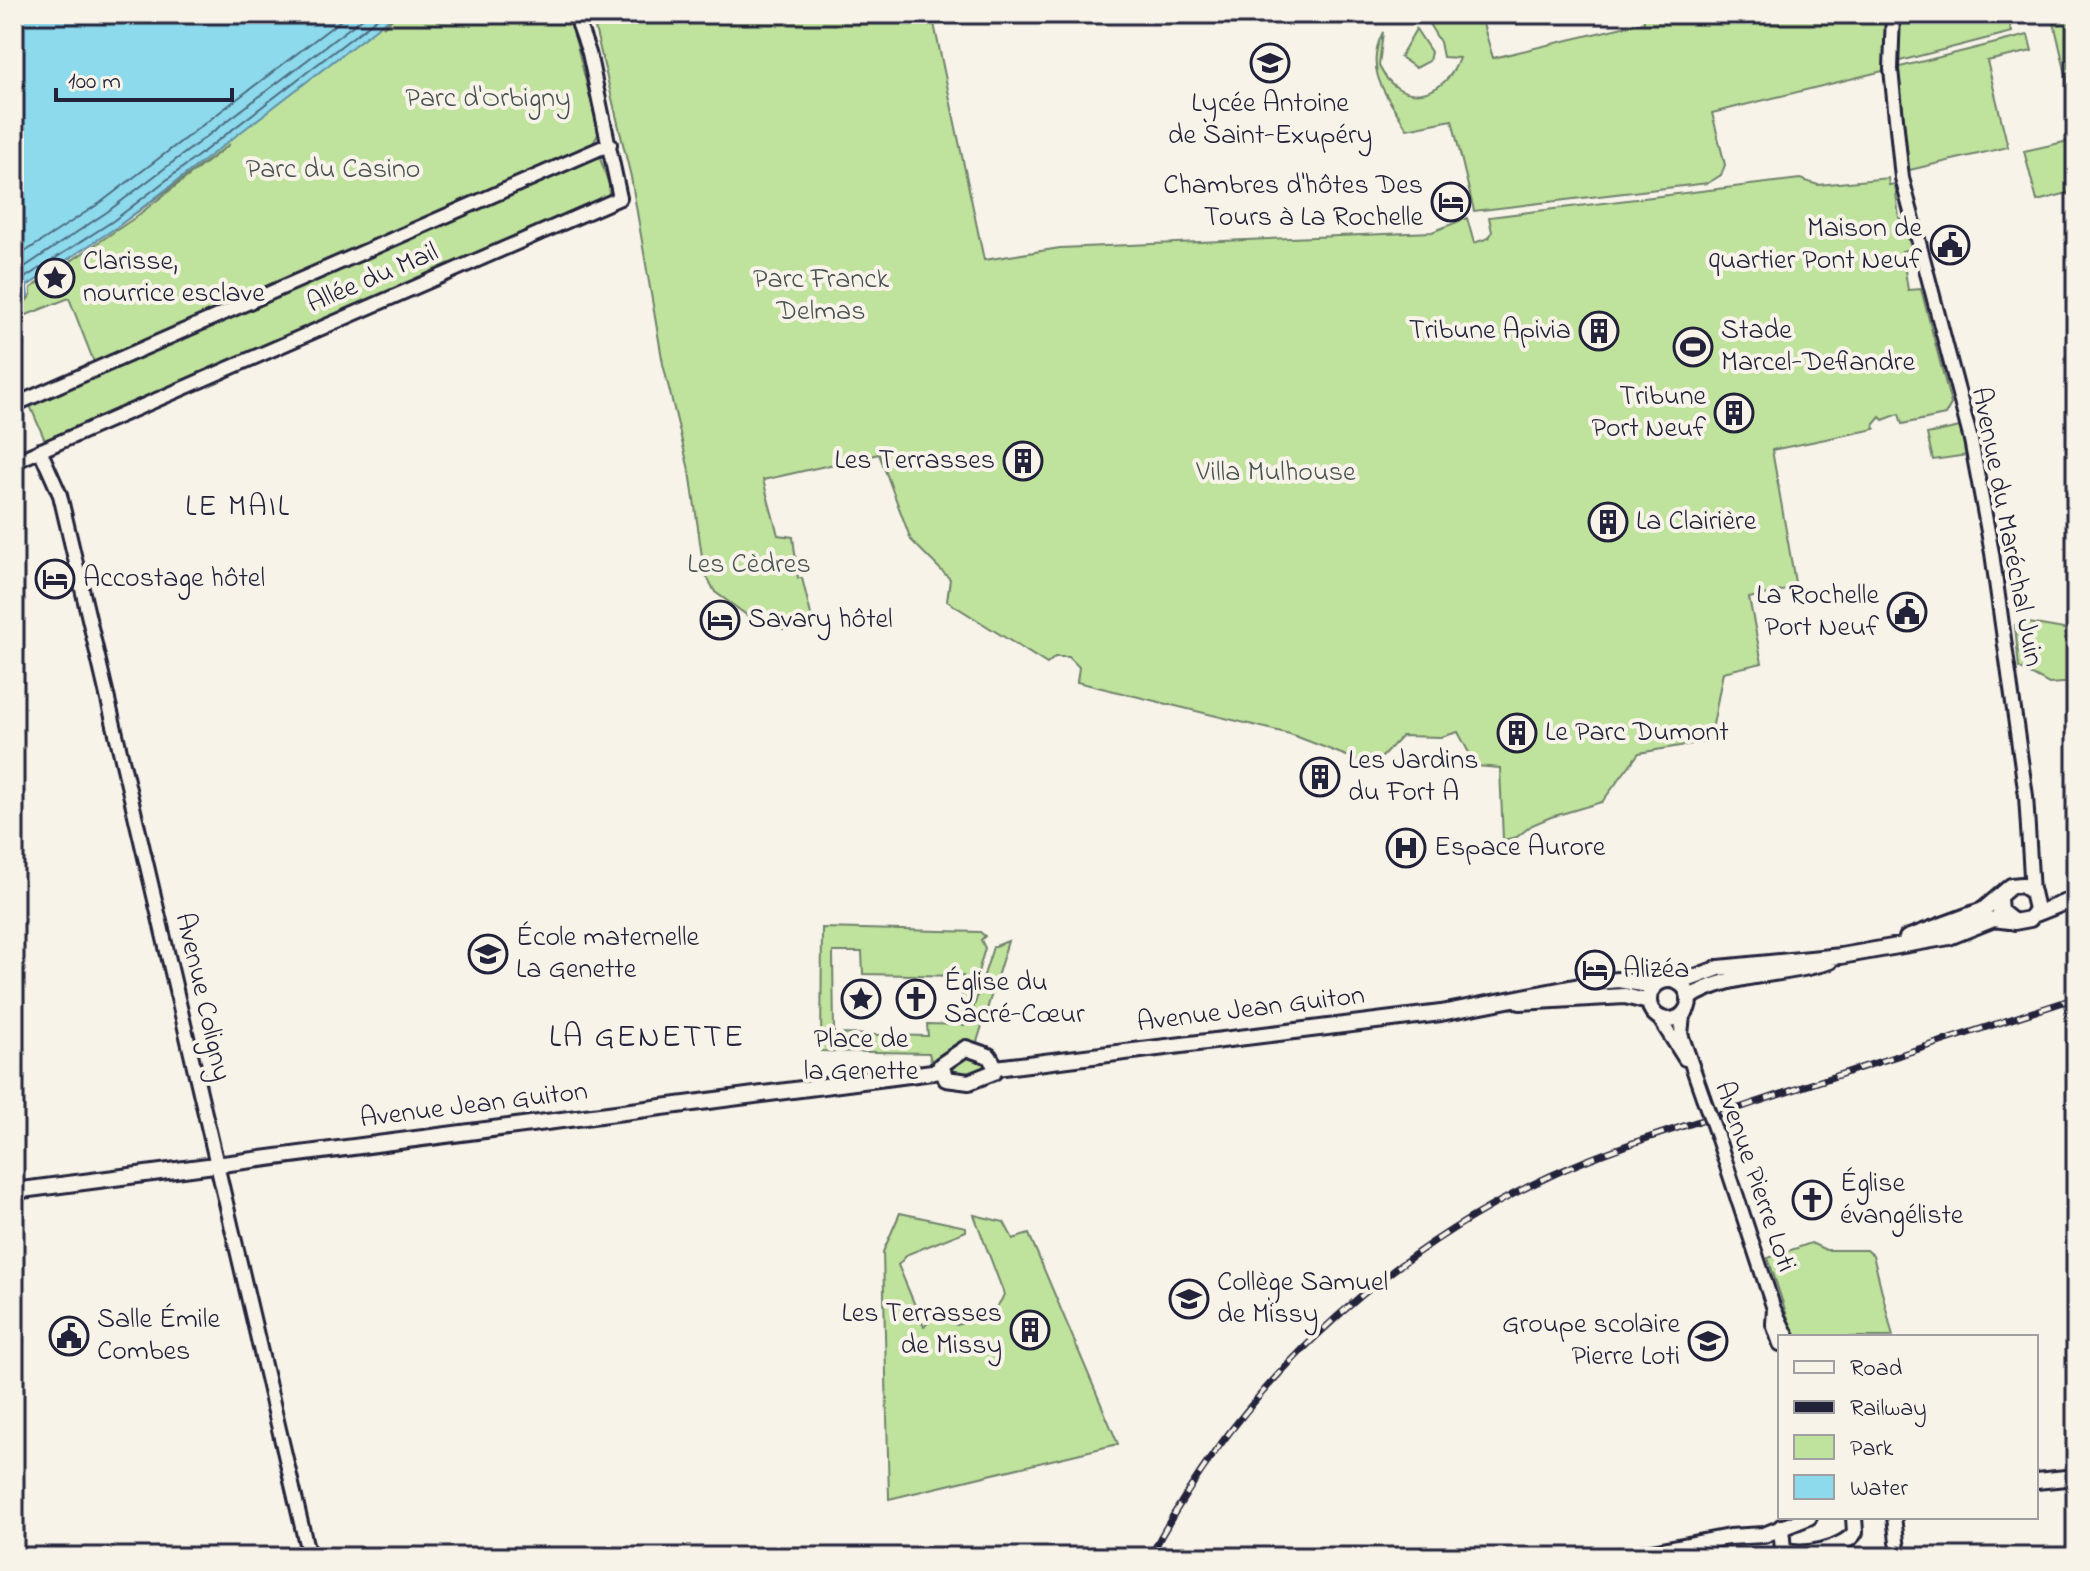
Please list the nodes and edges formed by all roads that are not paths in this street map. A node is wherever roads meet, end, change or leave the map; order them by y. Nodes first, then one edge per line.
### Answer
1 (575, 14) edge
2 (585, 14) edge
3 (1893, 14) edge
4 (589, 53) junction
5 (610, 144) junction
6 (14, 405) edge
7 (40, 450) junction
8 (14, 462) edge
9 (2030, 862) junction
10 (2015, 885) junction
11 (2076, 890) edge
12 (2034, 894) junction
13 (2076, 898) edge
14 (1999, 899) junction
15 (2033, 915) junction
16 (2009, 921) junction
17 (1890, 946) junction
18 (1841, 956) junction
19 (1679, 983) junction
20 (1655, 986) junction
21 (1689, 998) junction
22 (1512, 1002) junction
23 (1649, 1002) junction
24 (1683, 1016) junction
25 (1659, 1018) junction
26 (1688, 1062) junction
27 (996, 1068) junction
28 (940, 1071) junction
29 (217, 1165) junction
30 (14, 1191) edge
31 (1774, 1309) junction
32 (1787, 1335) edge
33 (1778, 1338) edge
34 (2076, 1477) edge
35 (2038, 1481) edge
36 (1803, 1519) edge
37 (1858, 1519) edge
38 (1894, 1519) edge
39 (1781, 1527) junction
40 (1764, 1535) junction
41 (1788, 1552) edge
42 (309, 1557) edge
43 (1626, 1557) edge
44 (1899, 1557) edge

1 - 4 street
2 - 4 street
3 - 9 street, Avenue du Maréchal Juin
4 - 5 street
5 - 6 street, Allée du Mail
5 - 7 street, Allée du Mail
7 - 8 street, Allée du Mail
7 - 29 street, Avenue Coligny
9 - 10 street
9 - 12 street, Avenue du Maréchal Juin
10 - 12 main road
10 - 14 main road
11 - 12 main road
12 - 15 main road
13 - 15 main road
14 - 16 main road
14 - 17 main road
15 - 16 main road
16 - 17 main road
17 - 18 main road
18 - 19 main road
18 - 21 main road
19 - 20 main road
19 - 21 main road
20 - 22 main road, Avenue Jean Guiton
20 - 23 main road
21 - 24 main road
22 - 23 main road, Avenue Jean Guiton
22 - 27 main road, Avenue Jean Guiton
23 - 25 main road
24 - 25 main road
24 - 26 street, Avenue Pierre Loti
25 - 26 street, Avenue Pierre Loti
26 - 31 street, Avenue Pierre Loti, bridge
27 - 28 main road, Avenue Jean Guiton
27 - 28 main road
28 - 29 main road, Avenue Jean Guiton
29 - 30 main road, Avenue Jean Guiton
29 - 42 street, Avenue Coligny
31 - 32 street, Avenue Pierre Loti
31 - 33 street, Avenue Pierre Loti
34 - 35 main road
36 - 39 main road
37 - 41 main road
38 - 44 street
39 - 40 main road
39 - 41 main road
40 - 41 main road
40 - 43 main road

